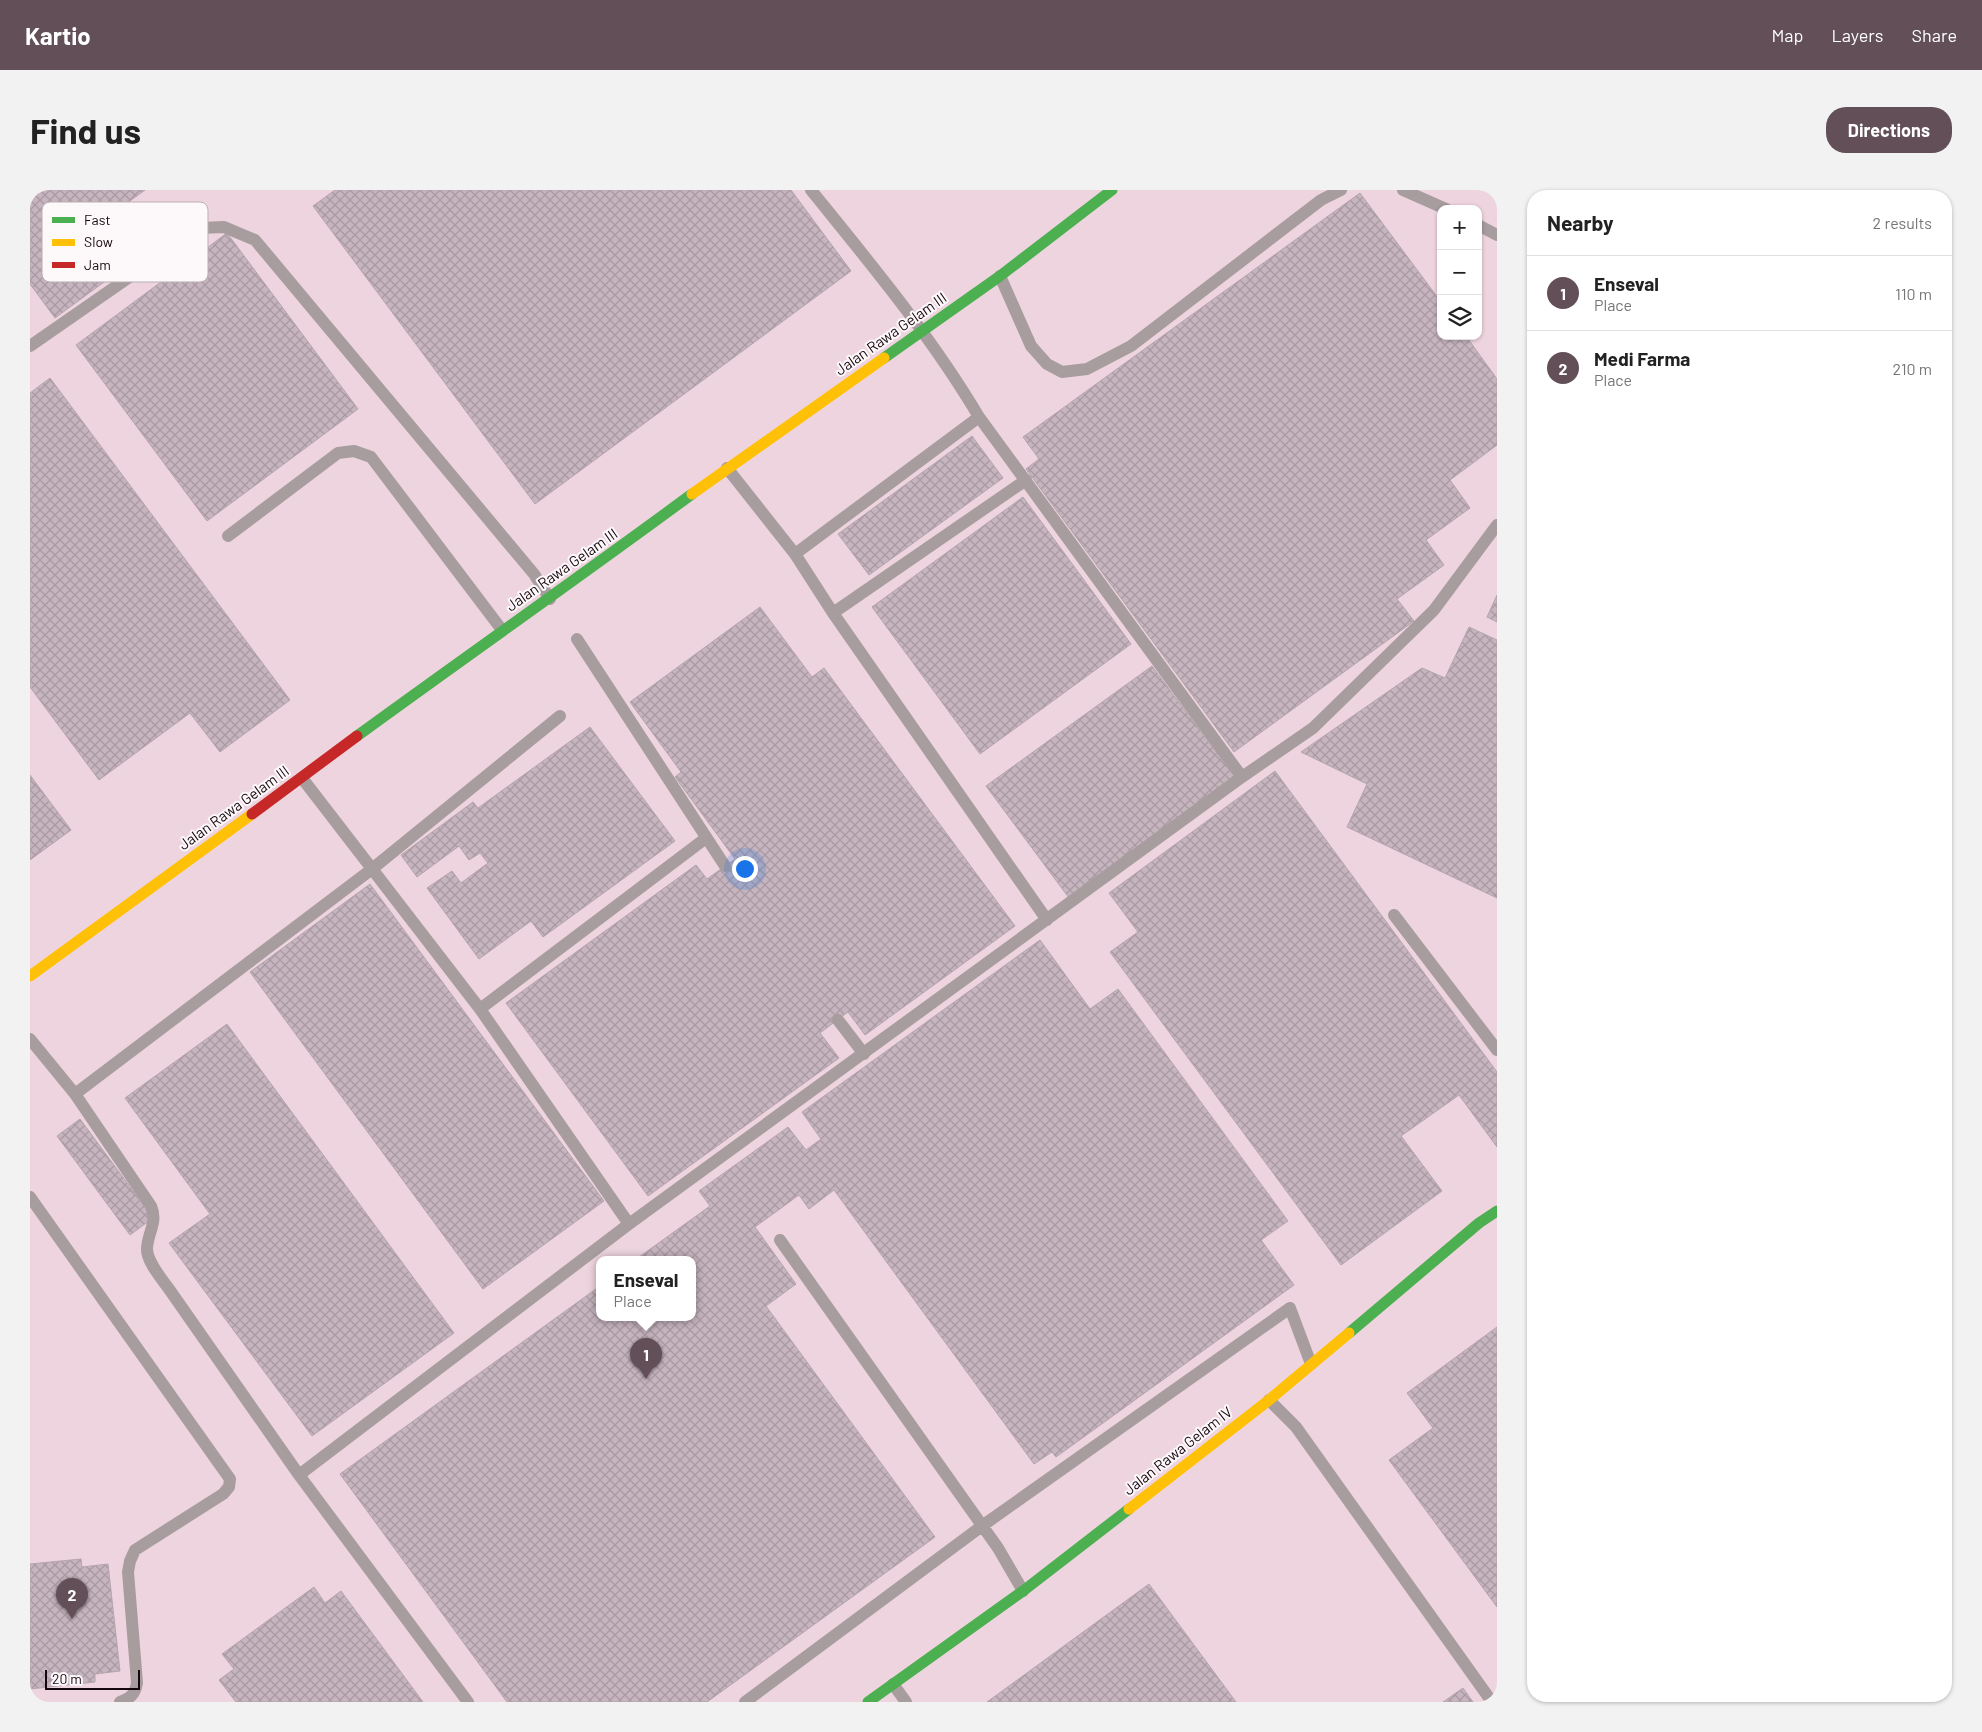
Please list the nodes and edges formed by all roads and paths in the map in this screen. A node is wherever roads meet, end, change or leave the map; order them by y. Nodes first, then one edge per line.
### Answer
1 (811, 190) edge
2 (1112, 190) edge
3 (1341, 190) edge
4 (1403, 190) edge
5 (1437, 205) edge
6 (208, 227) edge
7 (1482, 227) edge
8 (1497, 235) edge
9 (1000, 276) junction
10 (120, 282) edge
11 (922, 331) junction
12 (32, 342) edge
13 (980, 416) junction
14 (727, 468) junction
15 (1026, 480) junction
16 (1497, 525) edge
17 (228, 536) dead end
18 (795, 554) junction
19 (550, 599) junction
20 (833, 613) junction
21 (502, 630) junction
22 (577, 639) dead end
23 (560, 716) dead end
24 (1242, 777) junction
25 (302, 778) junction
26 (706, 838) junction
27 (725, 866) dead end
28 (372, 869) junction
29 (1394, 915) dead end
30 (1047, 920) junction
31 (30, 976) edge
32 (480, 1009) junction
33 (838, 1020) dead end
34 (30, 1039) edge
35 (1497, 1050) edge
36 (864, 1054) junction
37 (74, 1094) junction
38 (30, 1197) edge
39 (1497, 1211) edge
40 (629, 1224) junction
41 (780, 1240) dead end
42 (1311, 1364) junction
43 (1269, 1400) junction
44 (299, 1475) junction
45 (982, 1526) junction
46 (1023, 1591) junction
47 (893, 1684) junction
48 (120, 1702) edge
49 (468, 1702) edge
50 (745, 1702) edge
51 (868, 1702) edge
52 (906, 1702) edge
53 (1492, 1702) edge

1 - 11 lane
2 - 9 street, Jalan Rawa Gelam III
3 - 9 lane
4 - 5 lane
6 - 19 lane
7 - 8 lane
9 - 11 street, Jalan Rawa Gelam III
10 - 12 lane
11 - 13 lane
11 - 14 street, Jalan Rawa Gelam III
13 - 15 lane
13 - 18 lane
14 - 18 lane
14 - 19 street, Jalan Rawa Gelam III
15 - 20 lane
15 - 24 lane
16 - 24 lane
17 - 21 lane
18 - 20 lane
19 - 21 street, Jalan Rawa Gelam III
20 - 30 lane
21 - 25 street, Jalan Rawa Gelam III
22 - 26 lane
23 - 28 lane
24 - 30 lane
25 - 28 lane
25 - 31 street, Jalan Rawa Gelam III
26 - 27 lane
26 - 32 lane
28 - 32 lane
28 - 37 lane
29 - 35 lane
30 - 36 lane
32 - 40 lane
33 - 36 lane
34 - 37 lane
36 - 40 lane
37 - 44 lane
38 - 48 lane
39 - 42 street, Jalan Rawa Gelam IV
40 - 44 lane
41 - 45 lane
42 - 43 street, Jalan Rawa Gelam IV
42 - 45 lane
43 - 46 street, Jalan Rawa Gelam IV
43 - 53 lane
44 - 49 lane
45 - 46 lane
45 - 50 lane
46 - 47 street, Jalan Rawa Gelam IV
47 - 51 street, Jalan Rawa Gelam IV
47 - 52 lane

